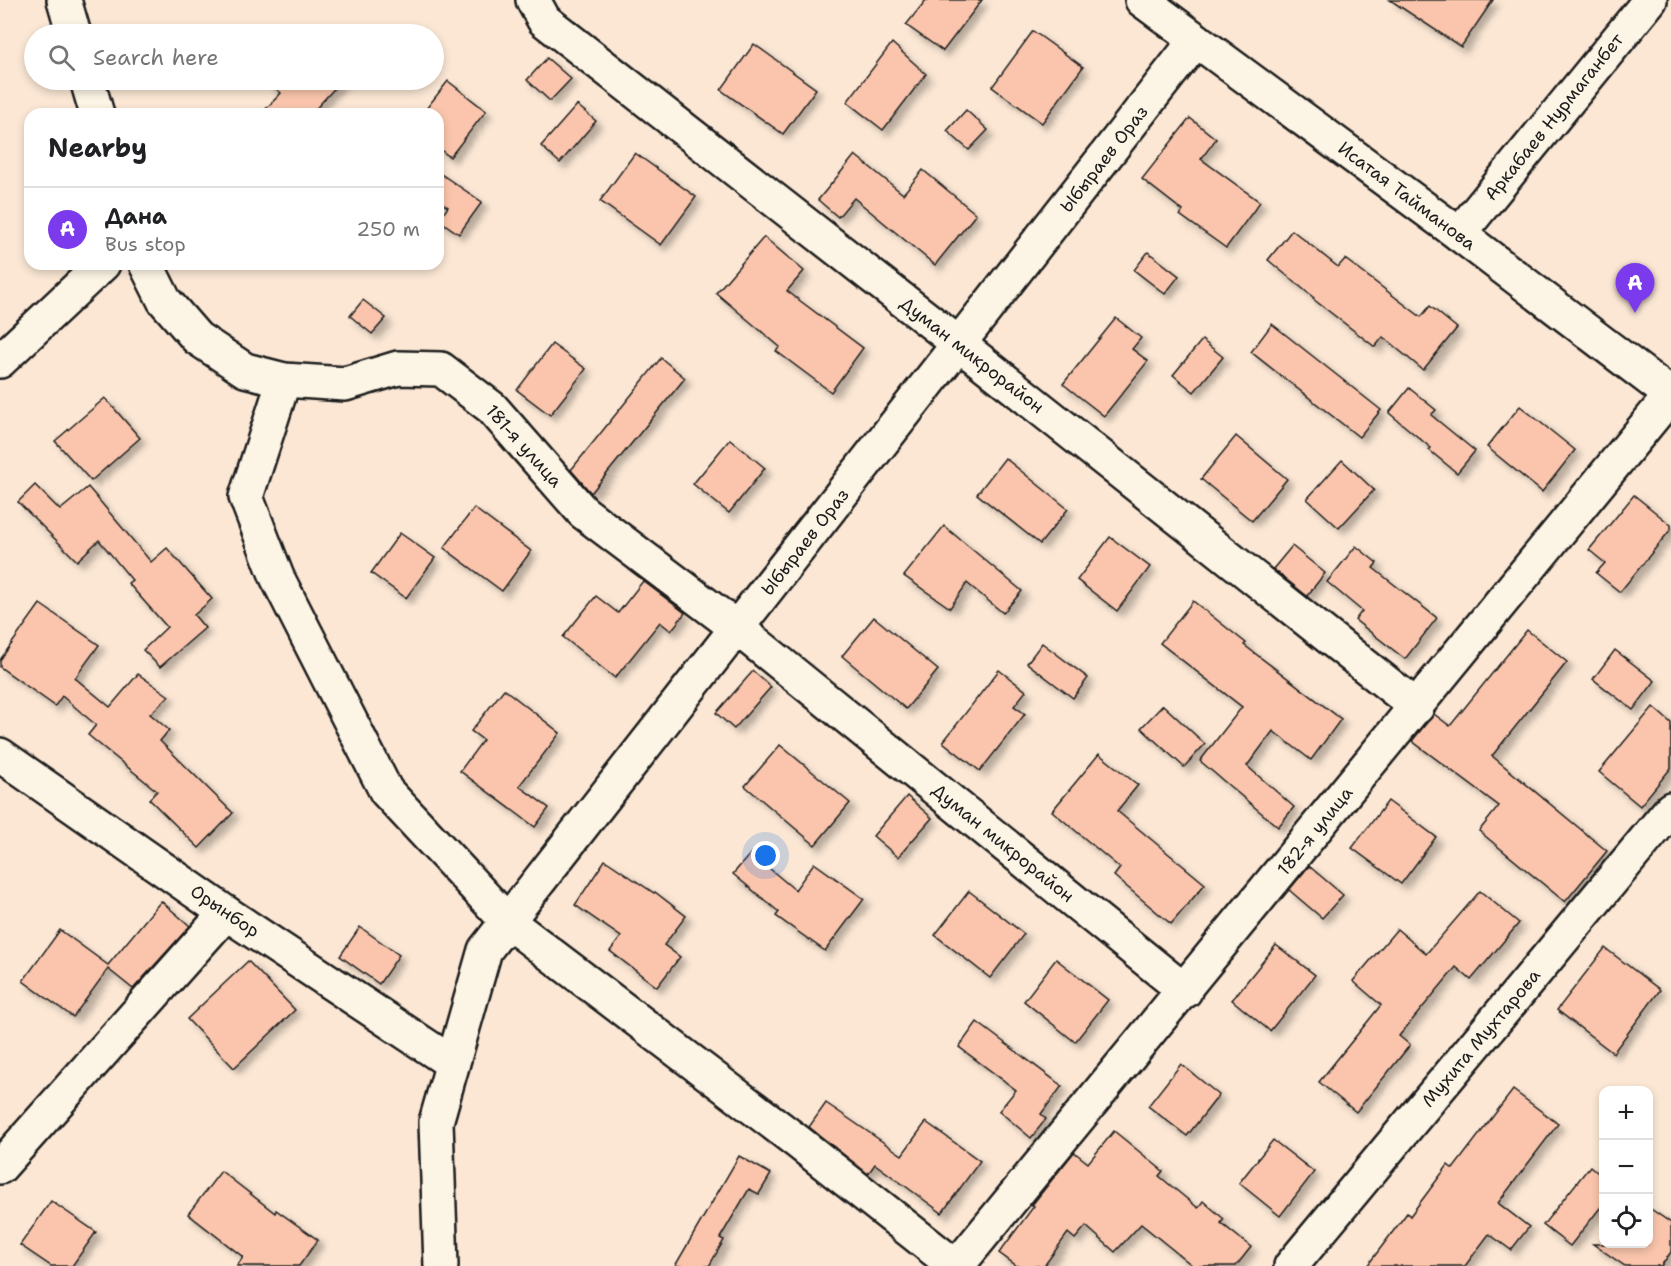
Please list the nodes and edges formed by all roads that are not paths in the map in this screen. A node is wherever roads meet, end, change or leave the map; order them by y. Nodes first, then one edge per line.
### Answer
1 (64, 0) edge
2 (533, 0) edge
3 (1650, 0) edge
4 (1147, 2) edge
5 (71, 24) edge
6 (1196, 40) junction
7 (90, 90) edge
8 (95, 108) edge
9 (1459, 234) junction
10 (97, 270) edge
11 (149, 270) edge
12 (959, 344) junction
13 (0, 361) edge
14 (284, 380) junction
15 (1671, 395) edge
16 (737, 628) junction
17 (1417, 707) junction
18 (0, 755) edge
19 (1671, 809) edge
20 (226, 913) junction
21 (508, 922) junction
22 (1185, 991) junction
23 (452, 1062) junction
24 (0, 1167) edge
25 (441, 1266) edge
26 (956, 1266) edge
27 (1291, 1266) edge

1 - 5 street
2 - 12 street, Думан микрорайон
3 - 9 street, Аркабаев Нурмаганбет
4 - 6 street, Исатая Тайманова
6 - 9 street, Исатая Тайманова
6 - 12 street, Ыбыраев Ораз
7 - 8 street
9 - 15 street, Исатая Тайманова
10 - 13 street
11 - 14 street, 181-я улица
12 - 16 street, Ыбыраев Ораз
12 - 17 street, Думан микрорайон
14 - 16 street, 181-я улица
14 - 21 street
15 - 17 street, 182-я улица
16 - 21 street, Ыбыраев Ораз
16 - 22 street, Думан микрорайон
17 - 22 street, 182-я улица
18 - 20 street, Орынбор
19 - 27 street, Мухита Мухтарова
20 - 23 street, Орынбор
20 - 24 street
21 - 23 street, Ыбыраев Ораз
21 - 26 street
22 - 26 street, 182-я улица
23 - 25 street, Ыбыраев Ораз

